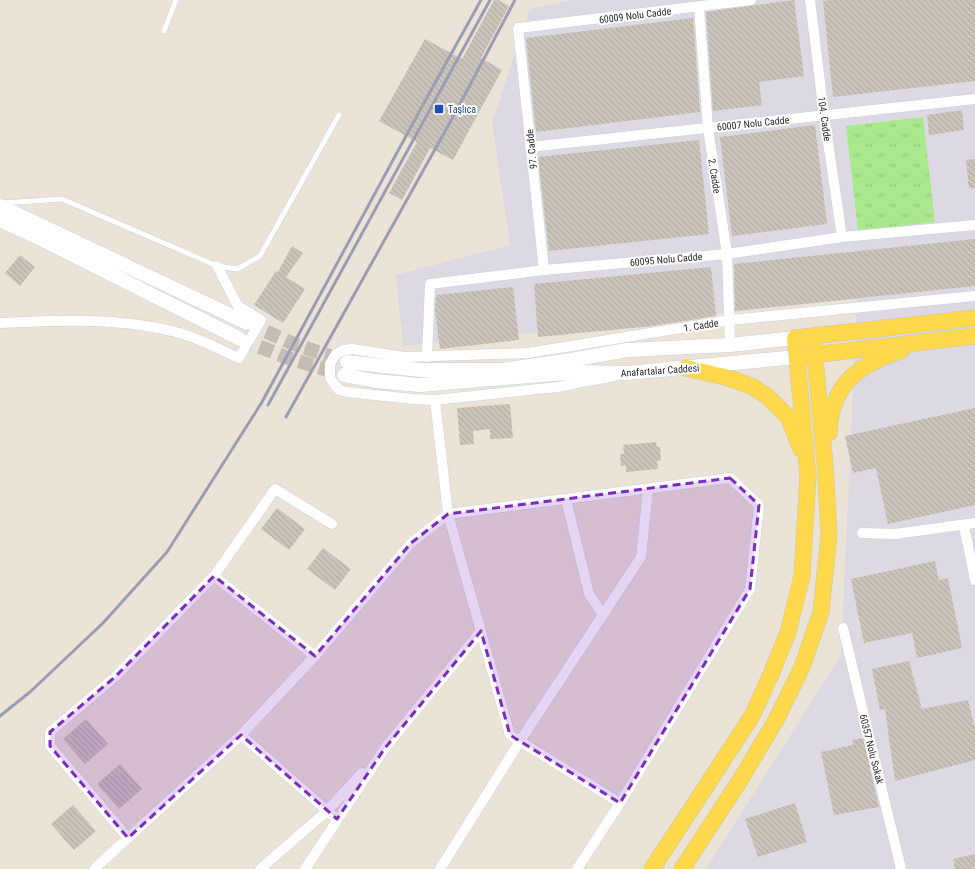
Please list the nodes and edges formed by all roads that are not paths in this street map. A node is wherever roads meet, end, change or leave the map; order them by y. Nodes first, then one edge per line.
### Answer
1 (176, 0) edge
2 (751, 0) edge
3 (810, 0) edge
4 (699, 7) junction
5 (518, 28) joint
6 (164, 31) dead end
7 (975, 99) edge
8 (339, 115) dead end
9 (824, 115) junction
10 (708, 128) junction
11 (530, 147) junction
12 (0, 204) edge
13 (0, 220) edge
14 (975, 225) edge
15 (842, 237) junction
16 (727, 254) junction
17 (217, 266) junction
18 (544, 270) junction
19 (975, 296) edge
20 (975, 318) edge
21 (730, 320) junction
22 (0, 323) edge
23 (247, 323) tunnel mouth
24 (975, 336) edge
25 (813, 337) junction
26 (795, 338) junction
27 (240, 339) tunnel mouth
28 (928, 340) junction
29 (730, 345) junction
30 (815, 355) junction
31 (428, 356) junction
32 (797, 357) junction
33 (686, 368) junction
34 (627, 373) junction
35 (436, 400) junction
36 (807, 463) junction
37 (825, 464) junction
38 (648, 489) junction
39 (566, 499) junction
40 (448, 514) junction
41 (975, 523) edge
42 (332, 524) dead end
43 (964, 526) junction
44 (862, 532) dead end
45 (214, 576) junction
46 (975, 580) edge
47 (603, 615) junction
48 (843, 628) dead end
49 (481, 631) junction
50 (315, 656) junction
51 (241, 736) junction
52 (520, 741) junction
53 (385, 748) junction
54 (620, 803) junction
55 (327, 811) junction
56 (336, 819) junction
57 (128, 838) junction
58 (96, 868) edge
59 (260, 869) edge
60 (305, 869) edge
61 (440, 869) edge
62 (577, 869) edge
63 (652, 869) edge
64 (682, 869) edge
65 (901, 869) edge

1 - 6 lane
2 - 4 street, 60009 Nolu Cadde
3 - 9 street, 104. Cadde
4 - 5 street, 60009 Nolu Cadde
4 - 10 street, 2. Cadde
5 - 11 street, 97. Cadde
7 - 9 street, 60007 Nolu Cadde
8 - 17 lane
9 - 10 street, 60007 Nolu Cadde
9 - 15 street, 104. Cadde
10 - 11 street, 60007 Nolu Cadde
10 - 16 street, 2. Cadde
11 - 18 street, 97. Cadde
12 - 17 lane
12 - 23 main road
13 - 27 main road
14 - 15 street, 60095 Nolu Cadde
15 - 16 street, 60095 Nolu Cadde
16 - 18 street, 60095 Nolu Cadde
16 - 21 street, 2. Cadde
17 - 22 street
18 - 31 street, 60095 Nolu Cadde
19 - 21 street, 1. Cadde
20 - 25 main road, Anafartalar Caddesi
21 - 29 street, 2. Cadde
21 - 31 street, 1. Cadde
24 - 28 main road, Anafartalar Caddesi
25 - 26 main road, Anafartalar Caddesi
25 - 30 main road
26 - 29 main road, Anafartalar Caddesi
26 - 32 main road
28 - 30 main road, Anafartalar Caddesi
28 - 37 main road
29 - 34 main road, Anafartalar Caddesi
30 - 32 main road, Anafartalar Caddesi
30 - 37 main road
31 - 35 street, 1. Cadde
32 - 33 main road, Anafartalar Caddesi
32 - 36 main road
33 - 34 main road, Anafartalar Caddesi
33 - 36 main road
34 - 35 street
35 - 40 street
36 - 63 main road
37 - 64 main road
38 - 39 street
38 - 47 street
38 - 54 street
39 - 40 street
39 - 47 street
40 - 49 street
40 - 50 street
41 - 43 street
42 - 45 street
43 - 44 street
43 - 46 street
45 - 50 street
45 - 57 street
47 - 52 street
48 - 65 street, 60357 Nolu Sokak
49 - 52 street
49 - 53 street
50 - 51 street
51 - 55 street
51 - 57 street
52 - 54 street
52 - 61 street
53 - 55 street
53 - 56 street
54 - 62 street
55 - 56 street
55 - 59 street
56 - 60 street
57 - 58 street

